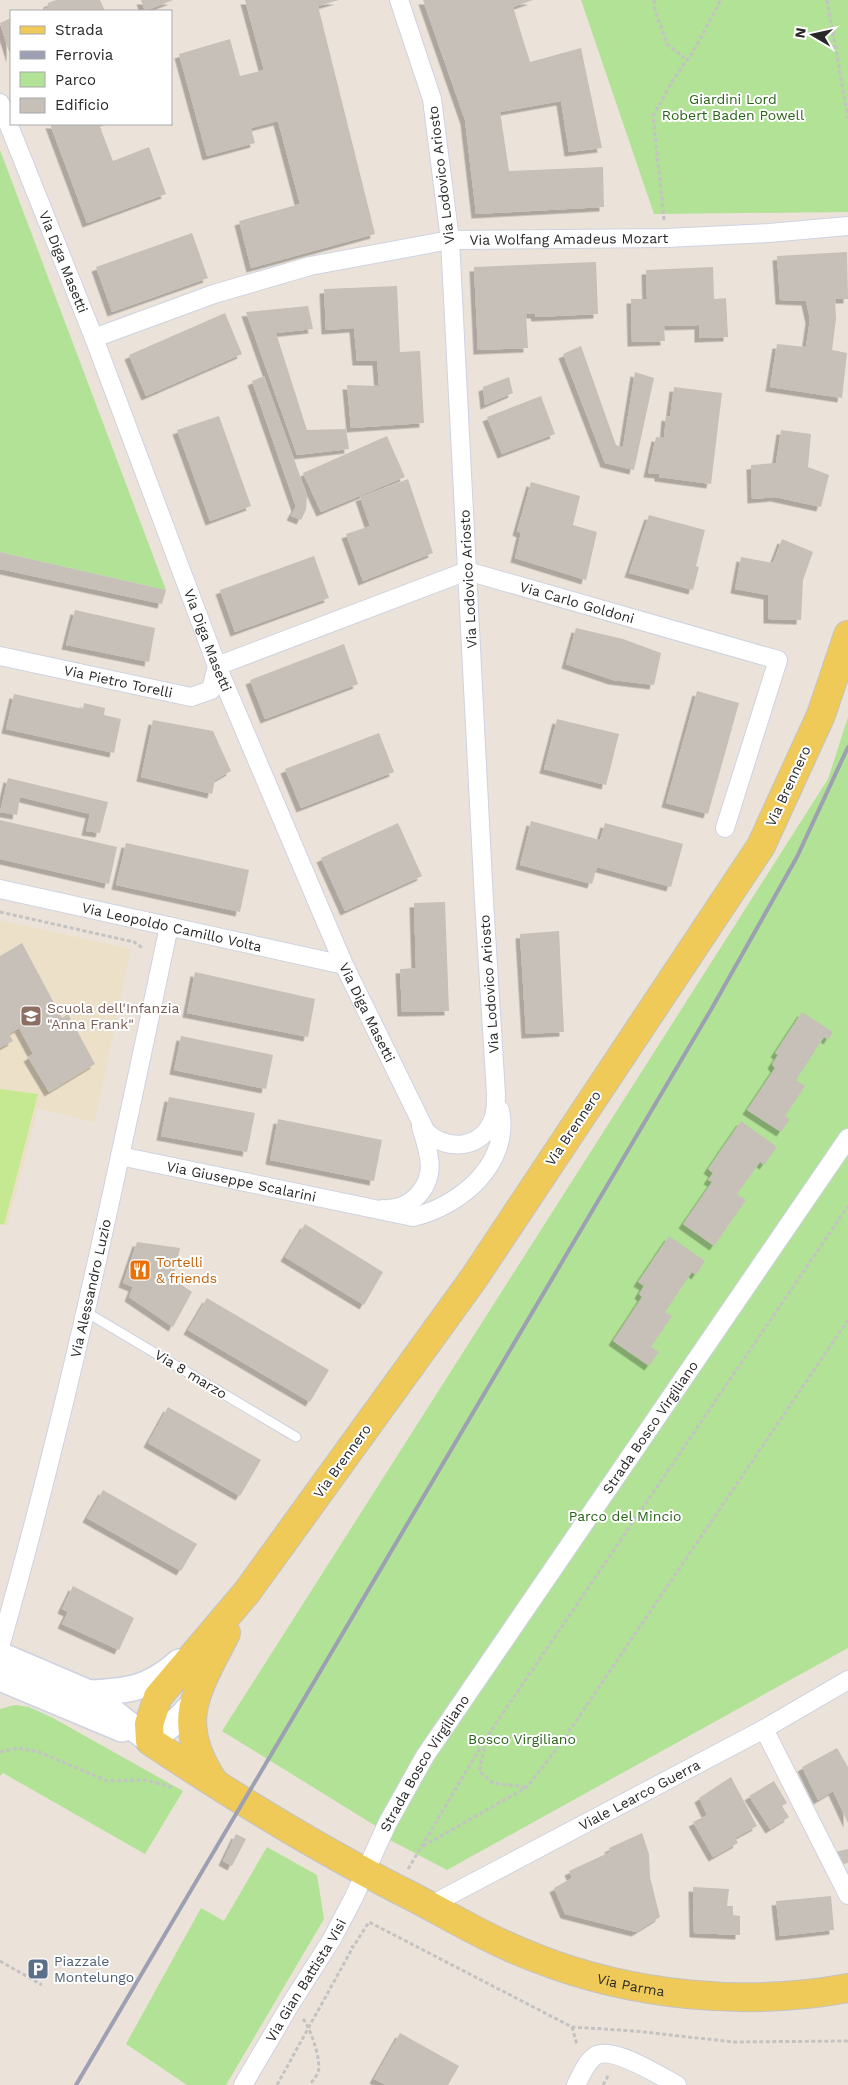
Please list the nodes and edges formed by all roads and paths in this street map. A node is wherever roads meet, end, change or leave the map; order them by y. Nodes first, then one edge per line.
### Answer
1 (399, 0) edge
2 (654, 0) edge
3 (721, 0) edge
4 (827, 0) edge
5 (688, 60) junction
6 (0, 103) edge
7 (848, 118) edge
8 (848, 226) edge
9 (666, 238) junction
10 (450, 240) junction
11 (94, 338) junction
12 (468, 570) junction
13 (848, 635) edge
14 (0, 656) edge
15 (217, 666) junction
16 (725, 828) dead end
17 (0, 889) edge
18 (169, 926) junction
19 (344, 964) junction
20 (496, 1094) junction
21 (419, 1121) junction
22 (848, 1138) edge
23 (460, 1146) joint
24 (120, 1156) junction
25 (848, 1206) edge
26 (363, 1208) junction
27 (86, 1312) junction
28 (848, 1320) edge
29 (296, 1437) dead end
30 (247, 1592) junction
31 (0, 1647) edge
32 (0, 1656) edge
33 (0, 1678) edge
34 (848, 1680) edge
35 (89, 1693) junction
36 (193, 1704) junction
37 (764, 1729) junction
38 (486, 1738) junction
39 (150, 1741) junction
40 (0, 1752) edge
41 (216, 1785) junction
42 (527, 1787) junction
43 (182, 1789) dead end
44 (365, 1873) junction
45 (848, 1895) edge
46 (429, 1906) junction
47 (332, 1938) junction
48 (353, 1946) junction
49 (0, 1962) edge
50 (42, 1985) dead end
51 (848, 1988) edge
52 (309, 2026) junction
53 (848, 2041) edge
54 (577, 2083) edge
55 (243, 2085) edge
56 (277, 2085) edge
57 (310, 2085) edge
58 (677, 2085) edge

1 - 10 street, Via Lodovico Ariosto
2 - 5 path
3 - 5 path
4 - 7 path
5 - 9 path
6 - 11 street, Via Diga Masetti
8 - 9 street, Via Wolfang Amadeus Mozart
9 - 10 street, Via Wolfang Amadeus Mozart
10 - 11 street, Via Wolfang Amadeus Mozart
10 - 12 street, Via Lodovico Ariosto
11 - 15 street, Via Diga Masetti
12 - 15 street
12 - 16 street, Via Carlo Goldoni
12 - 20 street, Via Lodovico Ariosto
13 - 30 main road, Via Brennero
14 - 15 street, Via Pietro Torelli
15 - 19 street, Via Diga Masetti
17 - 18 street, Via Leopoldo Camillo Volta
18 - 19 street, Via Leopoldo Camillo Volta
18 - 24 street, Via Alessandro Luzio
19 - 21 street, Via Diga Masetti
20 - 23 street, Via Lodovico Ariosto
20 - 26 street
21 - 23 street, Via Diga Masetti
21 - 26 street
22 - 44 street, Strada Bosco Virgiliano
24 - 26 street, Via Giuseppe Scalarini
24 - 27 street, Via Alessandro Luzio
25 - 38 path
27 - 29 lane, Via 8 marzo
27 - 31 street, Via Alessandro Luzio
28 - 42 path
30 - 35 main road, Via Brennero
30 - 36 main road, Via Brennero
30 - 39 main road, Via Brennero
32 - 35 main road
33 - 39 main road
34 - 37 street, Viale Learco Guerra
35 - 39 main road
36 - 39 main road, Via Brennero
36 - 41 main road, Via Brennero
37 - 45 street
37 - 46 street, Viale Learco Guerra
38 - 42 path
38 - 42 path
39 - 41 main road, Via Parma
40 - 43 path
41 - 44 main road, Via Parma
44 - 46 main road, Via Parma
44 - 47 street, Via Gian Battista Visi
46 - 51 main road, Via Parma
47 - 48 path
47 - 55 street, Via Gian Battista Visi
48 - 52 path
48 - 53 path
49 - 50 path
52 - 56 path
52 - 57 path
54 - 58 street

